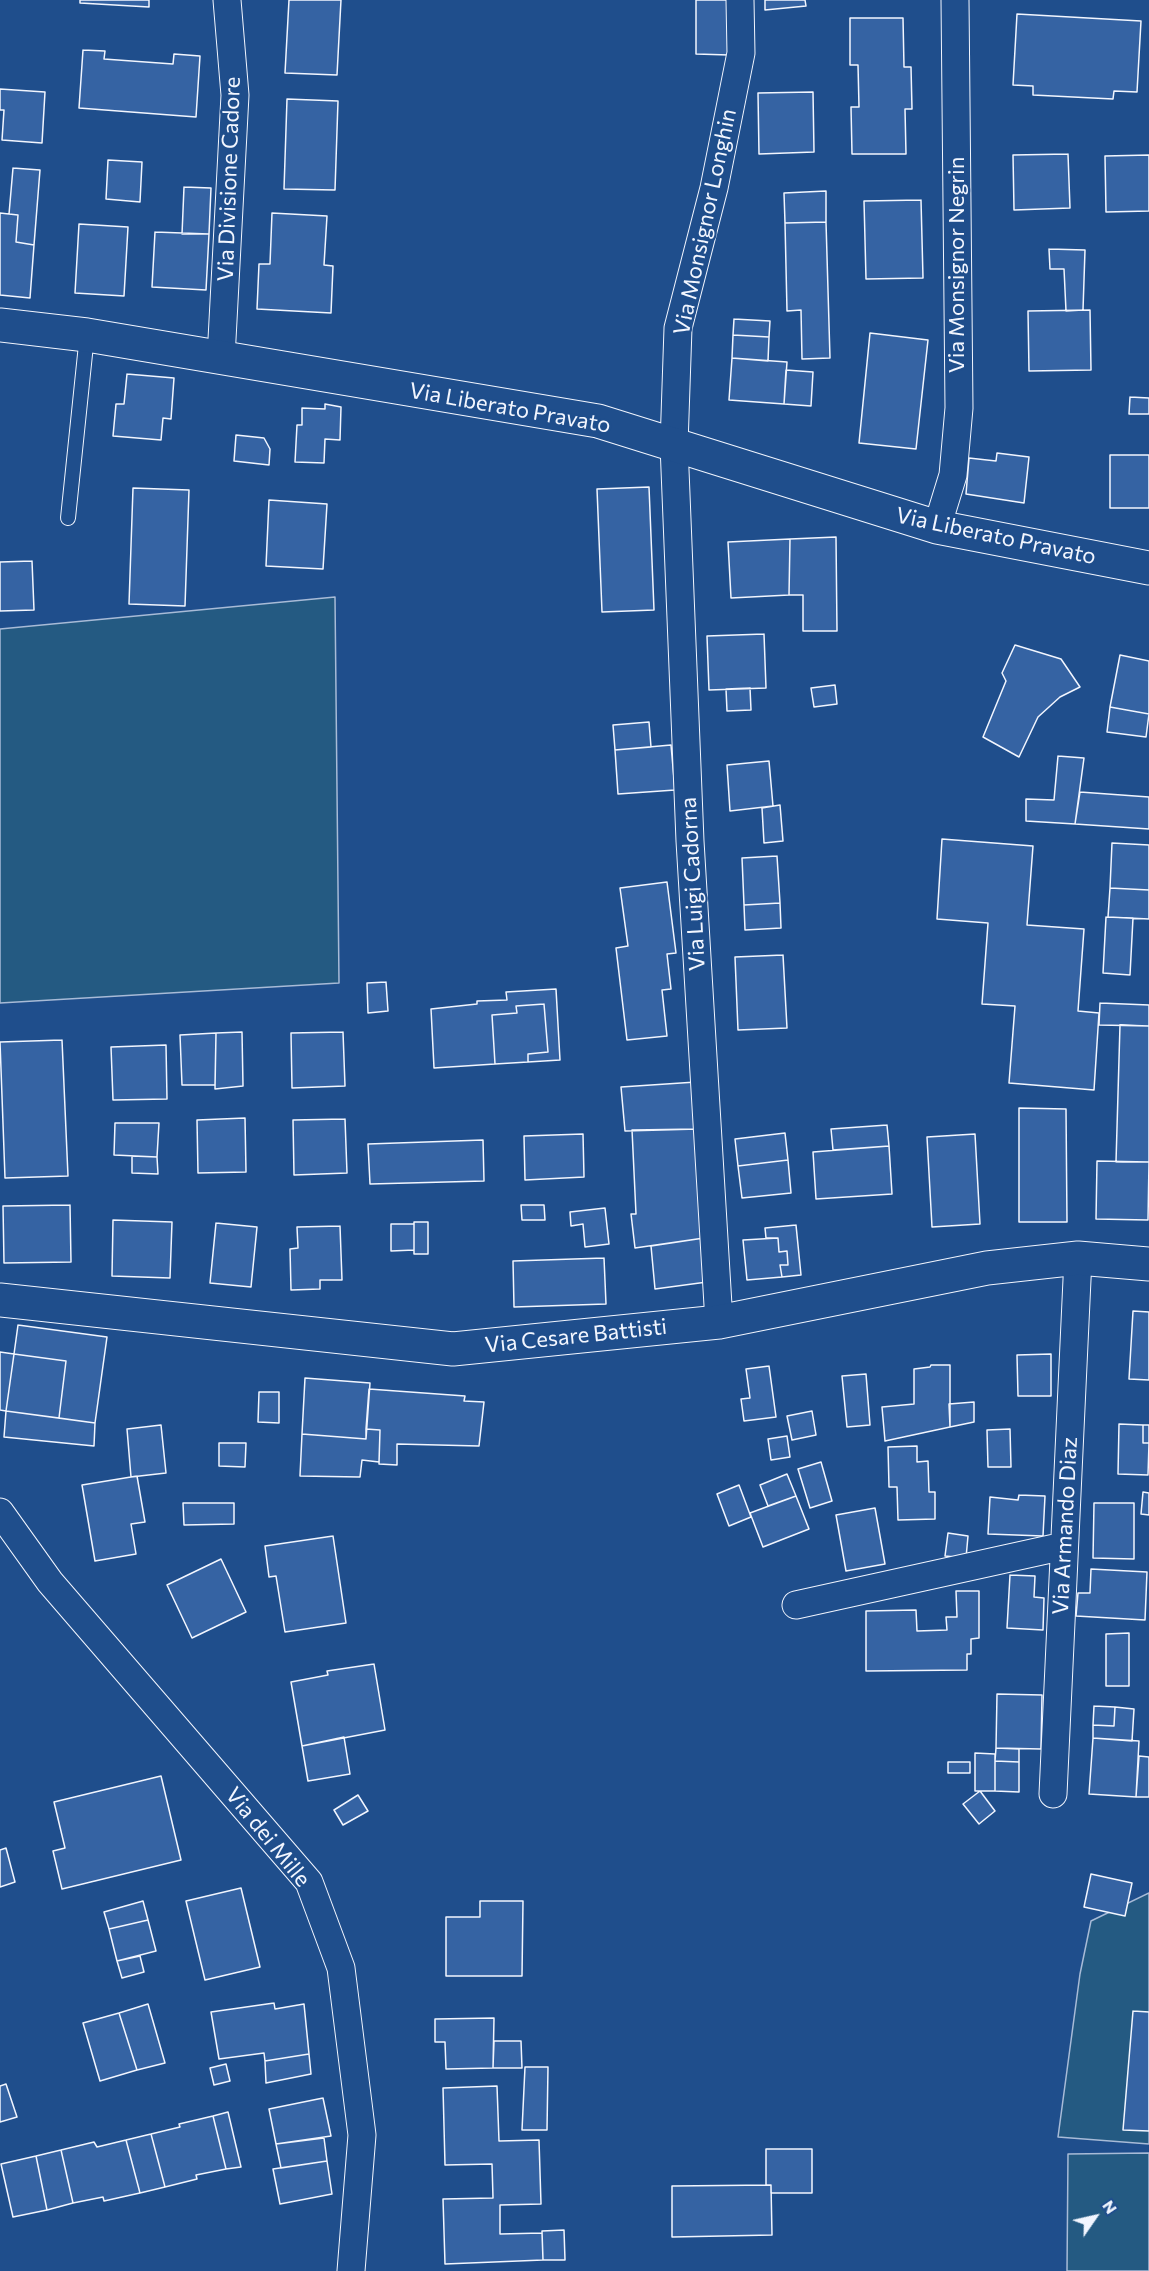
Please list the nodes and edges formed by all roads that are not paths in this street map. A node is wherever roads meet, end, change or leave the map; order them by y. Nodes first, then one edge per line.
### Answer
1 (227, 0) edge
2 (740, 0) edge
3 (955, 0) edge
4 (0, 325) edge
5 (87, 335) junction
6 (221, 358) junction
7 (674, 445) junction
8 (68, 518) dead end
9 (937, 527) junction
10 (1149, 568) edge
11 (1078, 1258) junction
12 (1149, 1264) edge
13 (0, 1300) edge
14 (719, 1322) junction
15 (0, 1512) edge
16 (1064, 1546) junction
17 (796, 1605) dead end
18 (1053, 1794) dead end
19 (351, 2271) edge

1 - 6 street, Via Divisione Cadore
2 - 7 street, Via Monsignor Longhin
3 - 9 street, Via Monsignor Negrin
4 - 5 street, Via Liberato Pravato
5 - 6 street, Via Liberato Pravato
5 - 8 lane
6 - 7 street, Via Liberato Pravato
7 - 9 street, Via Liberato Pravato
7 - 14 street, Via Luigi Cadorna
9 - 10 street, Via Liberato Pravato
11 - 12 street, Via Cesare Battisti
11 - 14 street, Via Cesare Battisti
11 - 16 street, Via Armando Diaz
13 - 14 street, Via Cesare Battisti
15 - 19 street, Via dei Mille
16 - 17 street
16 - 18 street, Via Armando Diaz

